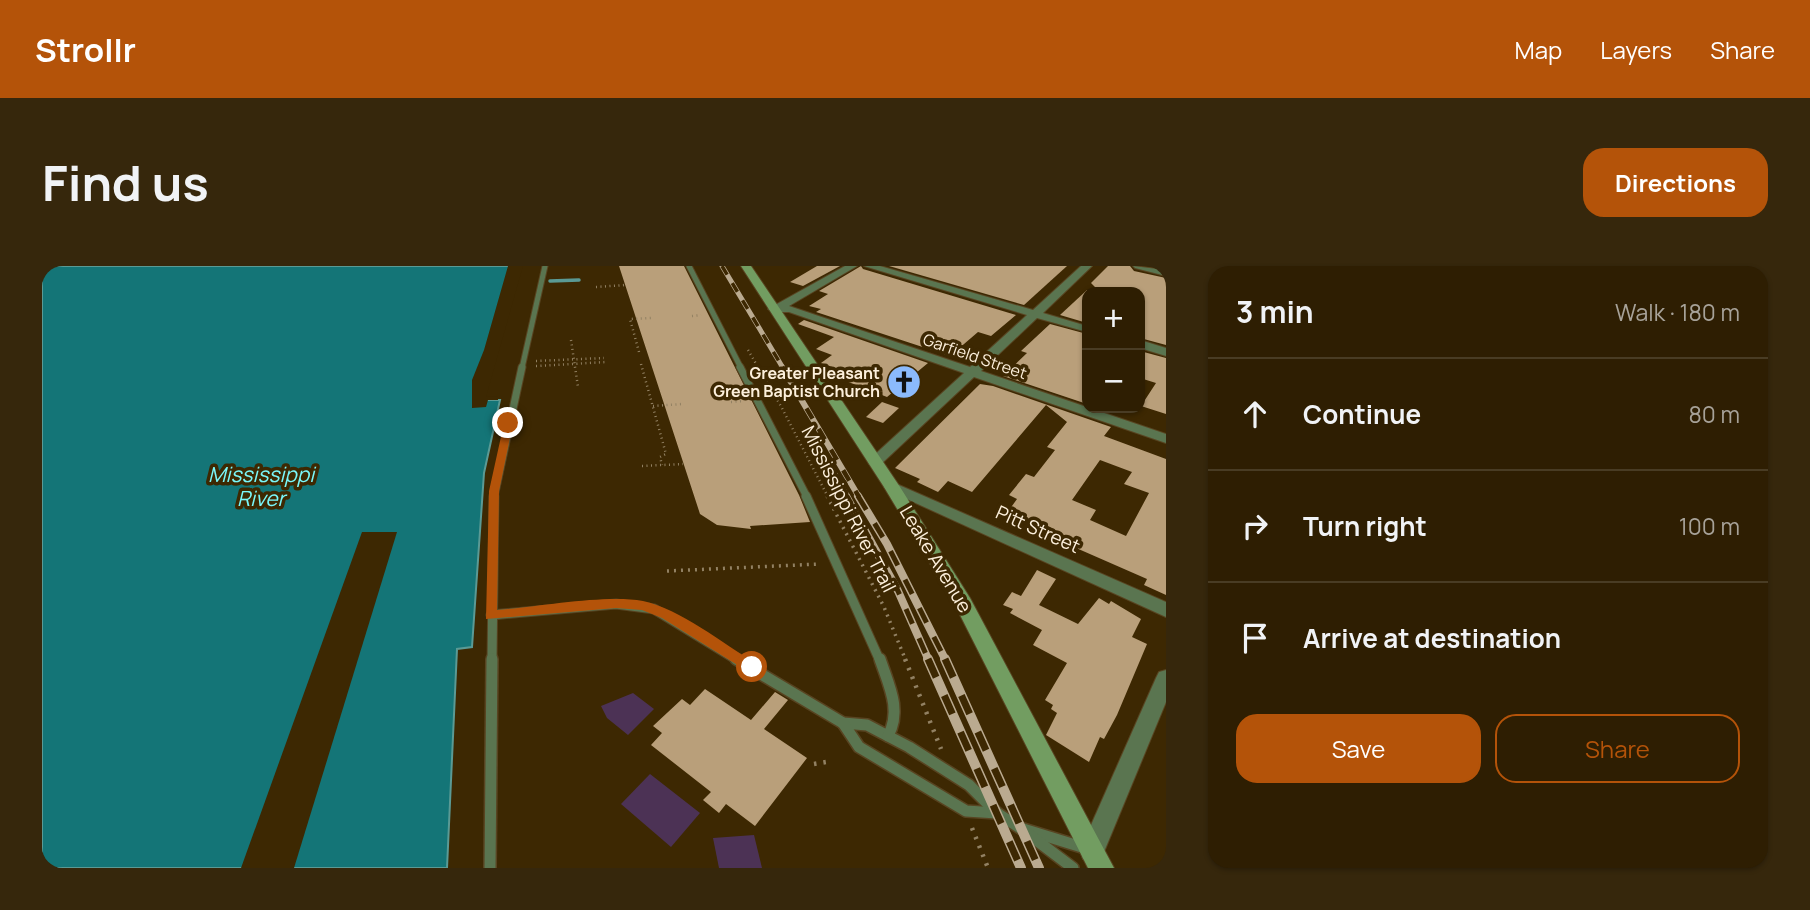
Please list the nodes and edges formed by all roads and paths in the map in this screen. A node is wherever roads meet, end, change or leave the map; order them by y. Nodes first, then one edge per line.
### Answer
1 (545, 266) edge
2 (689, 266) edge
3 (746, 266) edge
4 (852, 266) edge
5 (869, 266) edge
6 (1087, 266) edge
7 (1138, 266) edge
8 (1166, 273) edge
9 (625, 285) dead end
10 (596, 287) dead end
11 (773, 309) junction
12 (1035, 314) junction
13 (651, 318) dead end
14 (1082, 328) edge
15 (571, 340) dead end
16 (1145, 346) edge
17 (748, 350) dead end
18 (639, 352) dead end
19 (1166, 352) edge
20 (605, 360) dead end
21 (574, 362) junction
22 (523, 364) junction
23 (641, 364) dead end
24 (972, 372) junction
25 (578, 387) dead end
26 (682, 404) dead end
27 (652, 406) junction
28 (1166, 439) edge
29 (875, 462) junction
30 (683, 464) dead end
31 (662, 465) junction
32 (642, 467) dead end
33 (892, 487) junction
34 (832, 563) dead end
35 (667, 571) dead end
36 (1166, 610) edge
37 (491, 615) junction
38 (1166, 678) edge
39 (843, 723) junction
40 (888, 736) junction
41 (826, 762) dead end
42 (814, 764) dead end
43 (951, 774) junction
44 (966, 811) junction
45 (997, 813) junction
46 (1020, 828) junction
47 (1096, 859) edge
48 (490, 868) edge
49 (988, 868) edge
50 (1073, 868) edge

1 - 22 lane
2 - 40 lane
3 - 11 street, Leake Avenue
4 - 11 street
5 - 12 street
6 - 12 street
7 - 8 street
9 - 10 path
11 - 24 street, Garfield Street
11 - 29 street, Leake Avenue
12 - 14 street
12 - 24 street
13 - 18 path
15 - 21 path
16 - 19 street
17 - 43 path, Mississippi River Trail
20 - 21 path
21 - 22 path
21 - 25 path
22 - 37 lane
23 - 27 path
24 - 28 street, Garfield Street
24 - 29 street
26 - 27 path
27 - 31 path
29 - 33 street, Leake Avenue
30 - 31 path
31 - 32 path
33 - 36 street, Pitt Street
33 - 47 street, Leake Avenue
34 - 35 path
37 - 39 lane
37 - 48 lane
38 - 47 street
39 - 40 lane
39 - 44 lane
40 - 43 lane
41 - 42 path
43 - 45 lane
44 - 45 lane
44 - 49 path
45 - 46 lane
46 - 47 lane
46 - 50 lane

